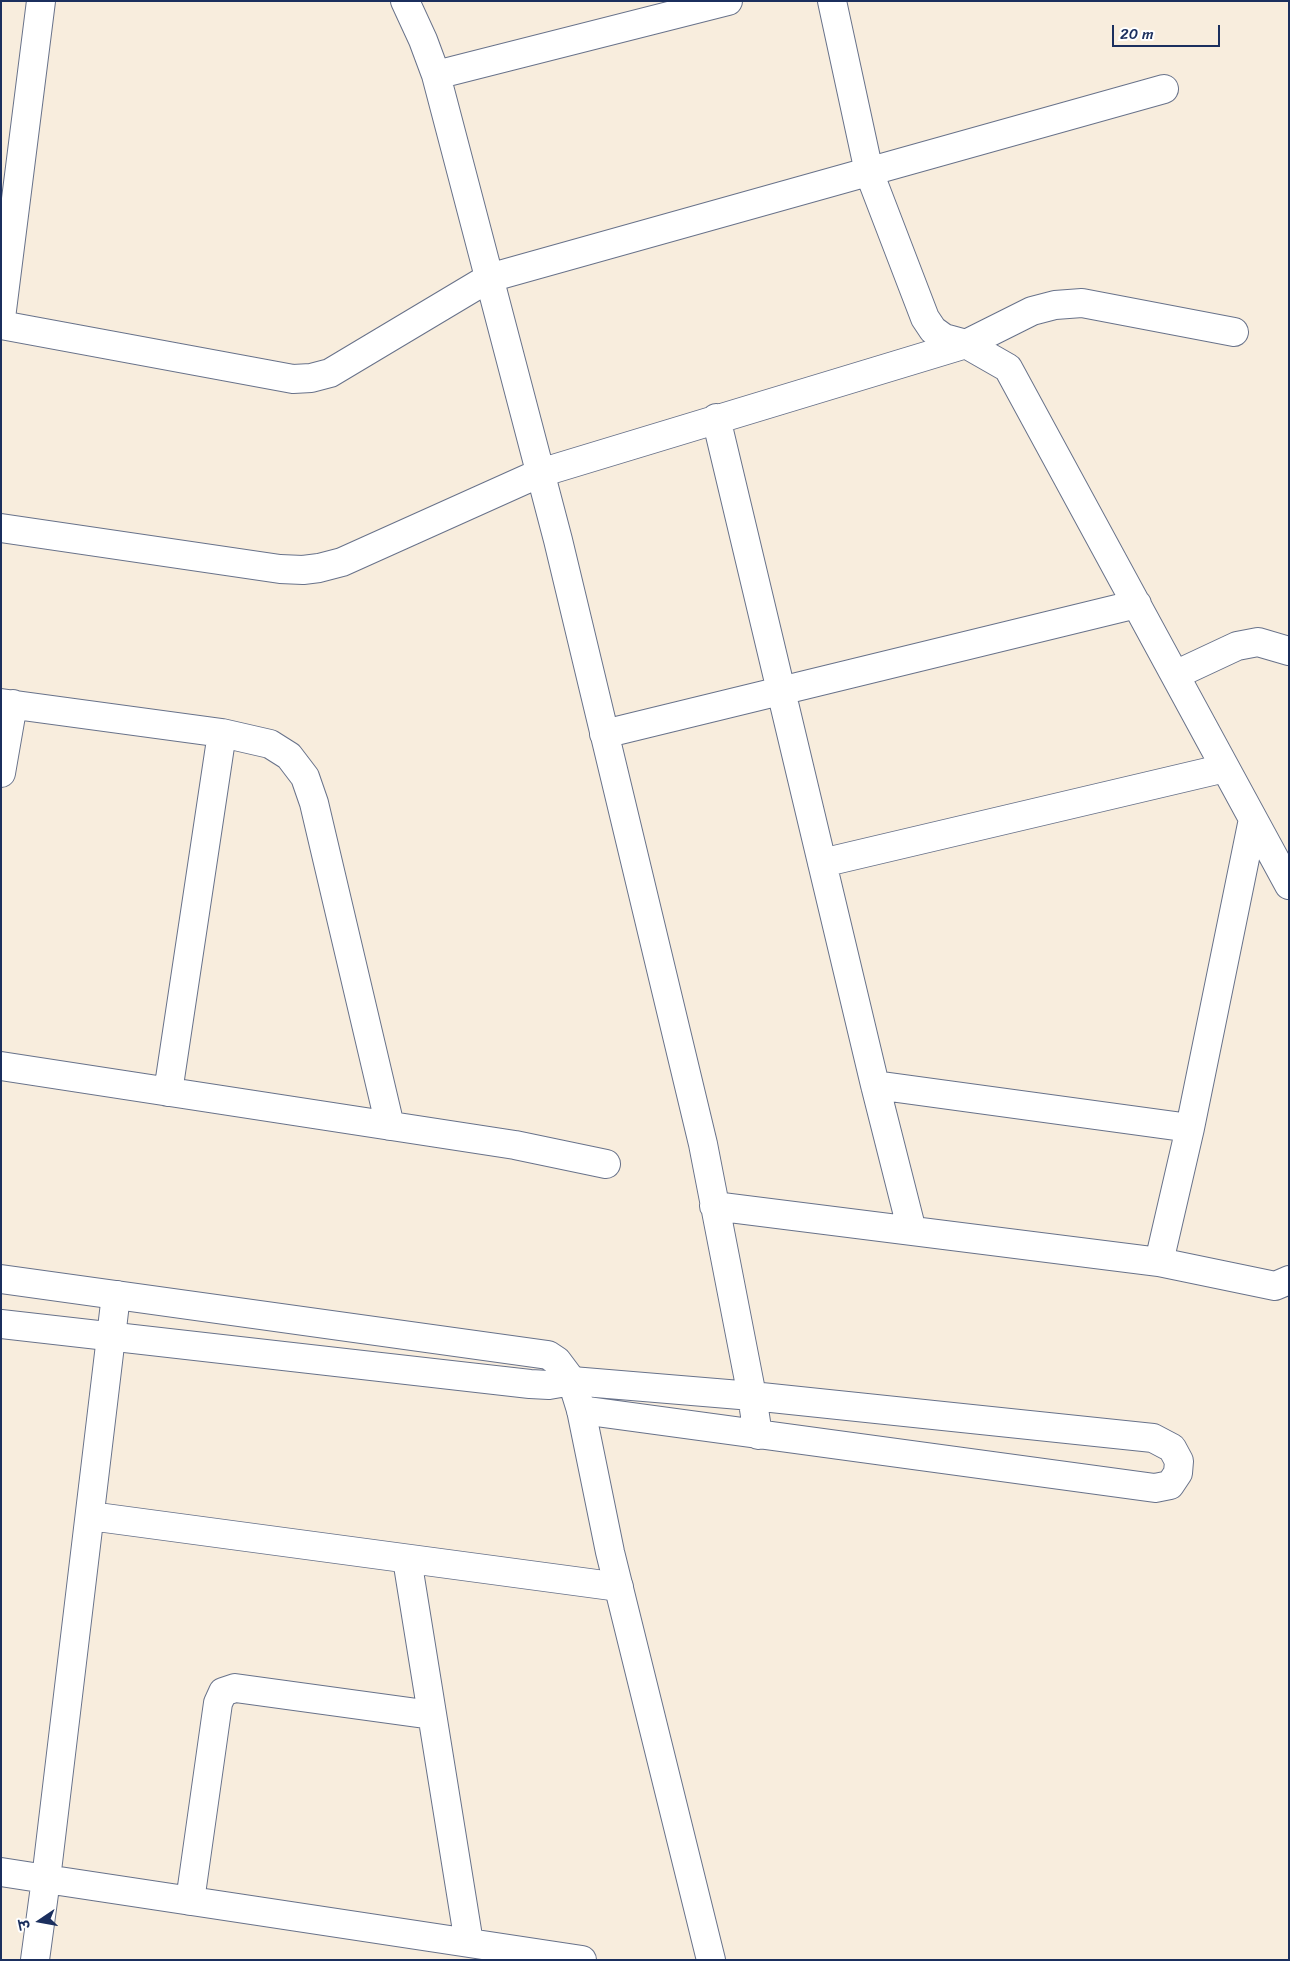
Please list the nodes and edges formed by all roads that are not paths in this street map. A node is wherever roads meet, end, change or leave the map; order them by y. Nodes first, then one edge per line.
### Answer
1 (41, 1) edge
2 (405, 1) edge
3 (728, 1) edge
4 (832, 1) edge
5 (436, 75) junction
6 (1164, 89) dead end
7 (869, 172) junction
8 (489, 278) junction
9 (1, 318) edge
10 (1, 325) edge
11 (1234, 332) dead end
12 (966, 344) junction
13 (716, 418) junction
14 (540, 473) junction
15 (1, 528) edge
16 (1137, 604) junction
17 (1289, 651) edge
18 (1175, 675) junction
19 (781, 691) junction
20 (7, 704) edge
21 (222, 733) junction
22 (604, 734) junction
23 (1225, 768) junction
24 (1, 773) edge
25 (1253, 819) junction
26 (822, 863) junction
27 (1289, 885) edge
28 (1, 1066) edge
29 (875, 1085) junction
30 (168, 1092) junction
31 (390, 1126) junction
32 (1190, 1128) junction
33 (606, 1164) dead end
34 (714, 1206) junction
35 (912, 1231) junction
36 (1160, 1262) junction
37 (1, 1279) edge
38 (1289, 1280) edge
39 (116, 1295) junction
40 (1, 1324) edge
41 (112, 1337) junction
42 (572, 1381) junction
43 (752, 1396) junction
44 (580, 1410) junction
45 (758, 1435) junction
46 (90, 1516) junction
47 (408, 1559) junction
48 (619, 1587) junction
49 (432, 1715) junction
50 (1, 1872) edge
51 (46, 1879) junction
52 (190, 1901) junction
53 (469, 1943) junction
54 (34, 1960) edge
55 (582, 1960) edge
56 (711, 1960) edge

1 - 9 street
2 - 5 street
3 - 5 street
4 - 7 street
5 - 8 street
6 - 7 street
7 - 8 street
7 - 12 street
8 - 10 street
8 - 14 street
11 - 12 street
12 - 13 street
12 - 16 street
13 - 14 street
13 - 19 street
14 - 15 street
14 - 22 street
16 - 18 street
16 - 19 street
17 - 18 street
18 - 23 street
19 - 22 street
19 - 26 street
20 - 21 street
20 - 24 street
21 - 30 street
21 - 31 street
22 - 34 street
23 - 25 street
23 - 26 street
25 - 27 street
25 - 32 street
26 - 29 street
28 - 30 street
29 - 32 street
29 - 35 street
30 - 31 street
31 - 33 street
32 - 36 street
34 - 35 street
34 - 43 street
35 - 36 street
36 - 38 street
37 - 39 street
39 - 41 street
39 - 42 street
40 - 41 street
41 - 42 street
41 - 46 street
42 - 43 street
42 - 44 street
43 - 45 street
43 - 45 street
44 - 45 street
44 - 48 street
46 - 47 street
46 - 51 street
47 - 48 street
47 - 49 street
48 - 56 street
49 - 52 street
49 - 53 street
50 - 51 street
51 - 52 street
51 - 54 street
52 - 53 street
53 - 55 street

